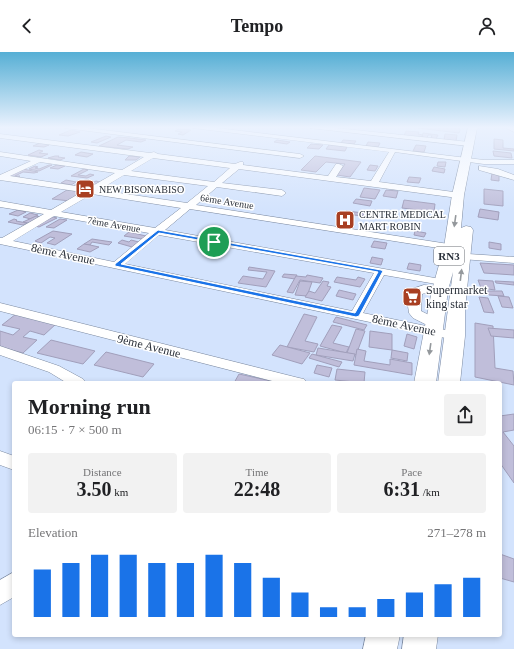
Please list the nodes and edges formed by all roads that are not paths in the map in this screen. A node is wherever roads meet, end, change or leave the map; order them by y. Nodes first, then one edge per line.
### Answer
1 (12, 156) edge
2 (48, 156) edge
3 (150, 156) edge
4 (158, 156) edge
5 (250, 156) edge
6 (301, 156) edge
7 (390, 156) edge
8 (451, 156) edge
9 (461, 156) edge
10 (472, 158) junction
11 (39, 160) junction
12 (514, 162) edge
13 (236, 166) junction
14 (339, 166) dead end
15 (286, 170) dead end
16 (122, 172) junction
17 (0, 178) edge
18 (514, 178) edge
19 (330, 179) junction
20 (374, 184) junction
21 (214, 185) junction
22 (90, 191) junction
23 (282, 193) dead end
24 (458, 195) junction
25 (0, 204) edge
26 (189, 207) junction
27 (52, 213) junction
28 (158, 232) junction
29 (1, 242) edge
30 (454, 253) junction
31 (514, 260) edge
32 (117, 265) junction
33 (381, 271) junction
34 (441, 286) junction
35 (0, 307) edge
36 (356, 316) junction
37 (433, 327) junction
38 (455, 336) junction
39 (0, 350) edge
40 (75, 381) edge
41 (291, 381) edge
42 (425, 381) edge
43 (449, 381) edge
44 (0, 458) edge
45 (12, 462) edge
46 (12, 584) edge
47 (0, 594) edge
48 (383, 637) edge
49 (421, 637) edge
50 (380, 649) edge
51 (419, 649) edge

1 - 11 street
2 - 11 street
3 - 16 street
4 - 13 street
5 - 13 street
6 - 15 street
7 - 20 street
8 - 10 street
9 - 10 street
10 - 12 street
10 - 18 street
10 - 24 highway, RN3
10 - 30 highway, RN3
11 - 16 street
11 - 17 street
13 - 19 street
13 - 21 street
14 - 19 street
16 - 21 street
16 - 22 street
17 - 22 street, 6ème Avenue
19 - 20 street
20 - 24 street
21 - 23 street
21 - 26 street
22 - 26 street, 6ème Avenue
22 - 27 street
24 -> 30 highway, RN3
25 - 27 street, 7ème Avenue
26 - 28 street
26 - 30 street, 6ème Avenue
27 - 28 street, 7ème Avenue
27 - 29 street
28 - 32 street
28 - 33 street, 7ème Avenue
29 - 32 street, 8ème Avenue
30 - 31 street, 6ème Avenue
30 - 34 highway, RN3
38 -> 30 highway, RN3
32 - 36 street, 8ème Avenue
33 - 34 street, 7ème Avenue
33 - 36 street
34 - 37 highway, RN3
34 - 37 street
35 - 41 street, 9ème Avenue
36 - 37 street, 8ème Avenue
37 - 38 street, 8ème Avenue
37 -> 42 highway, RN3
38 - 43 highway, RN3
39 - 40 street
44 - 45 street
46 - 47 street
48 - 50 highway
49 - 51 highway

